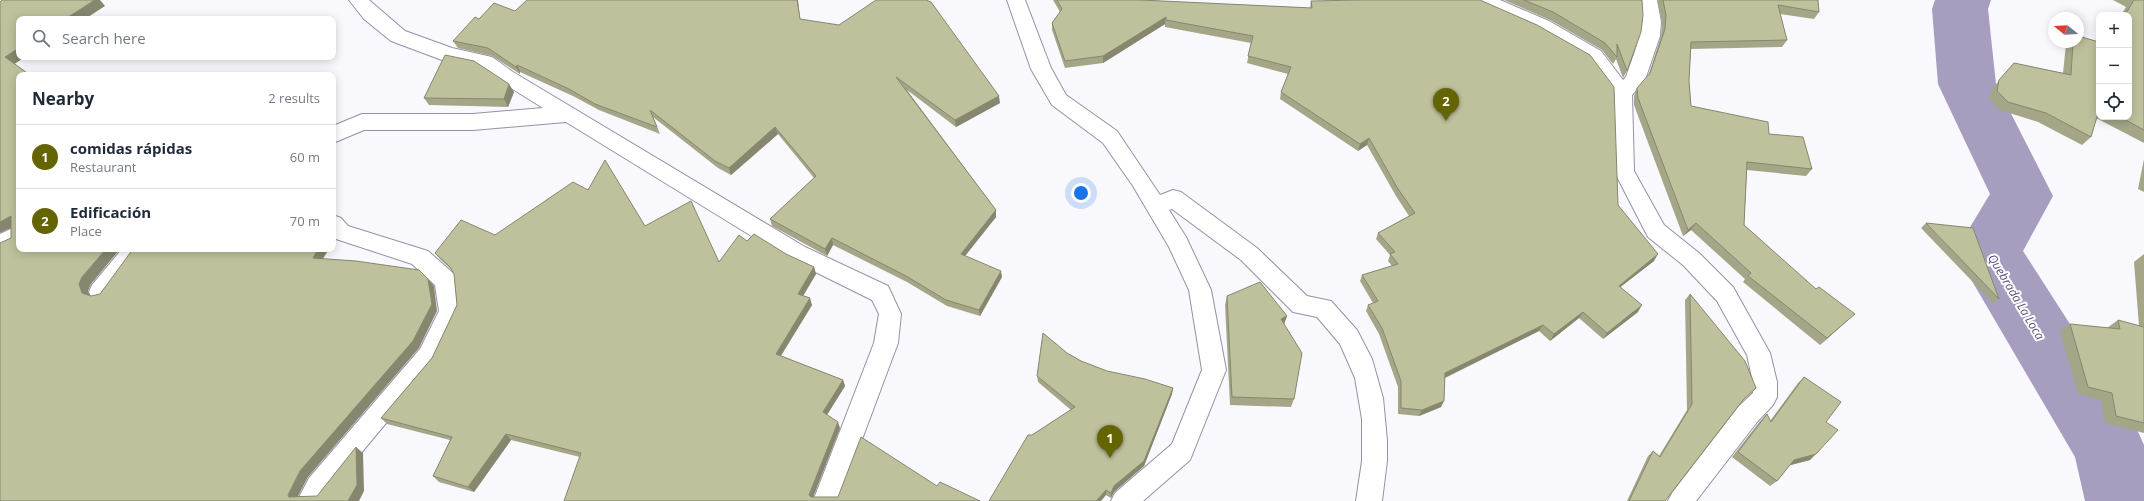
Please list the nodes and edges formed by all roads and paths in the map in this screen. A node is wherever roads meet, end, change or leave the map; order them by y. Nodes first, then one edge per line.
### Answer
1 (358, 0) edge
2 (1016, 0) edge
3 (1483, 0) edge
4 (1648, 0) edge
5 (1622, 93) junction
6 (569, 114) junction
7 (336, 134) edge
8 (1155, 207) junction
9 (336, 227) edge
10 (16, 236) edge
11 (0, 244) edge
12 (133, 252) edge
13 (100, 292) edge
14 (1132, 497) edge
15 (310, 501) edge
16 (826, 501) edge
17 (1369, 501) edge
18 (1681, 501) edge

1 - 6 street
2 - 8 street
3 - 5 street
4 - 5 street
5 - 18 street
6 - 7 street
6 - 16 street
8 - 14 street
8 - 17 street
9 - 15 street
10 - 11 street
12 - 13 street

